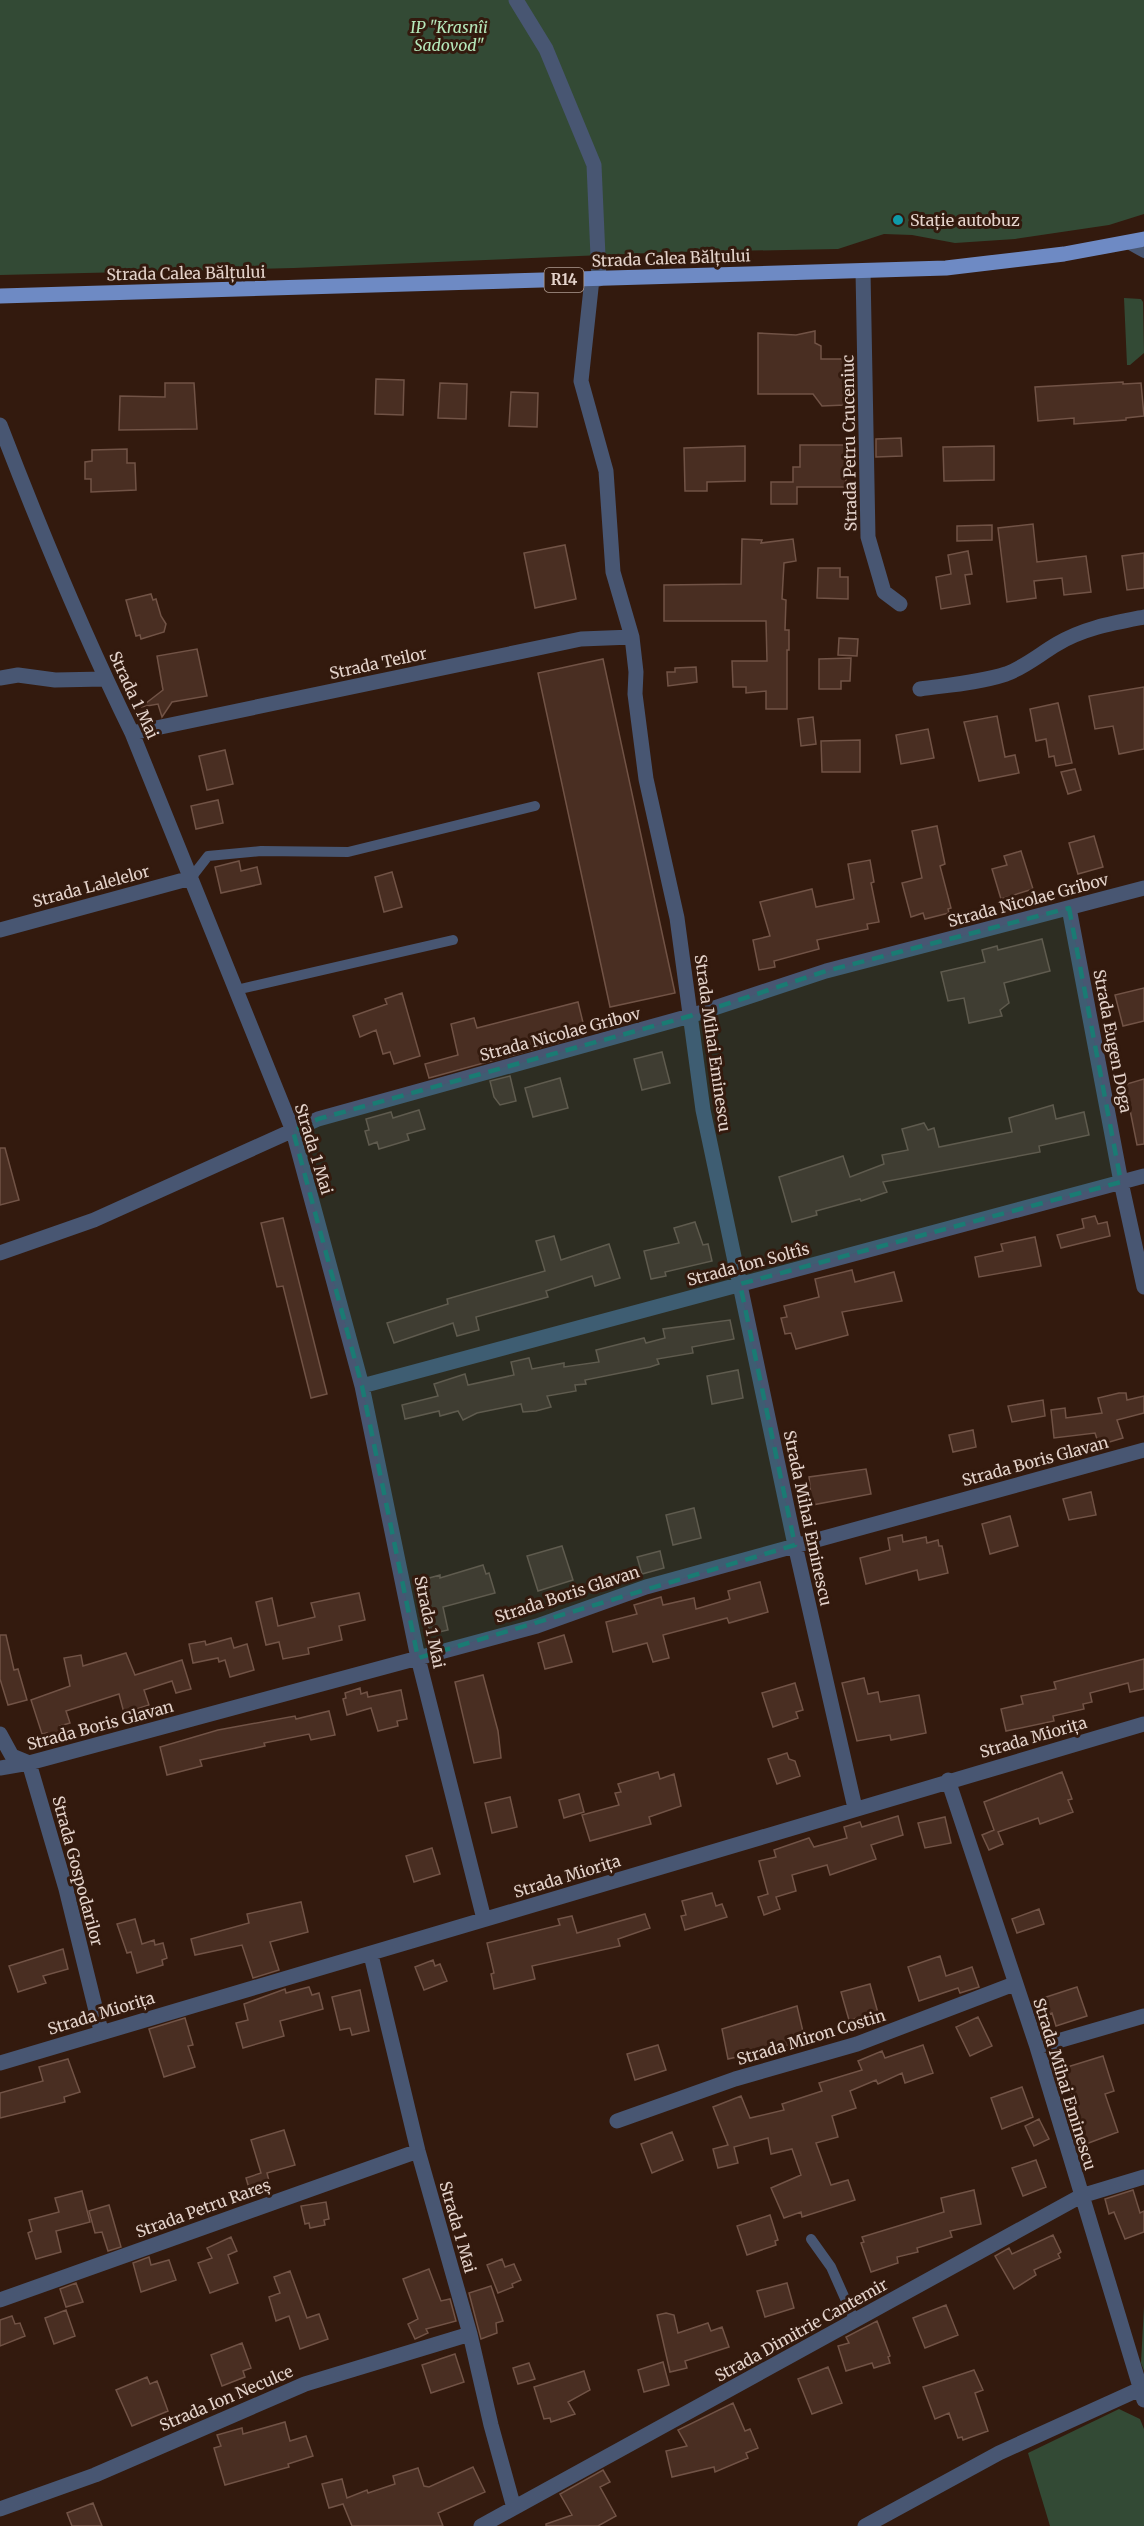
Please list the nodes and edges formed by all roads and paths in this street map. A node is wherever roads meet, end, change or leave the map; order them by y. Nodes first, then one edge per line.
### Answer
1 (516, 0) edge
2 (1144, 233) edge
3 (1144, 239) edge
4 (1126, 243) junction
5 (1144, 253) edge
6 (863, 271) junction
7 (595, 279) junction
8 (0, 296) edge
9 (0, 425) edge
10 (900, 604) dead end
11 (1144, 617) edge
12 (632, 637) junction
13 (0, 678) edge
14 (105, 679) junction
15 (920, 689) dead end
16 (132, 734) junction
17 (535, 806) dead end
18 (191, 878) junction
19 (1144, 888) edge
20 (1070, 908) junction
21 (0, 930) edge
22 (453, 940) dead end
23 (236, 990) junction
24 (690, 1016) junction
25 (293, 1131) junction
26 (1144, 1176) edge
27 (1121, 1182) junction
28 (0, 1253) edge
29 (740, 1284) junction
30 (1144, 1287) edge
31 (362, 1386) junction
32 (1144, 1450) edge
33 (795, 1545) junction
34 (418, 1658) junction
35 (1144, 1724) edge
36 (0, 1734) edge
37 (29, 1763) junction
38 (0, 1768) edge
39 (948, 1780) junction
40 (855, 1808) junction
41 (484, 1919) junction
42 (371, 1954) junction
43 (1014, 1984) junction
44 (1144, 2016) edge
45 (101, 2031) junction
46 (1037, 2047) junction
47 (0, 2063) edge
48 (617, 2121) dead end
49 (418, 2151) junction
50 (1144, 2177) edge
51 (1081, 2196) junction
52 (811, 2239) dead end
53 (0, 2300) edge
54 (855, 2321) junction
55 (470, 2334) junction
56 (1143, 2393) edge
57 (514, 2508) junction
58 (0, 2509) edge
59 (497, 2522) edge
60 (481, 2526) edge
61 (865, 2526) edge

1 - 7 street, Strada Mihai Eminescu
2 - 4 main road, R14
3 - 4 main road, R14
4 - 5 lane
4 - 6 main road, Strada Calea Bălțului / R14
6 - 7 main road, Strada Calea Bălțului / R14
6 - 10 street, Strada Petru Cruceniuc
7 - 8 main road, Strada Calea Bălțului / R14
7 - 12 street, Strada Mihai Eminescu
9 - 14 street, Strada 1 Mai
11 - 15 street
12 - 16 street, Strada Teilor
12 - 24 street, Strada Mihai Eminescu
13 - 14 street
14 - 16 street, Strada 1 Mai
16 - 18 street, Strada 1 Mai
17 - 18 lane
18 - 21 street, Strada Lalelelor
18 - 23 street, Strada 1 Mai
19 - 20 street, Strada Nicolae Gribov
20 - 24 street, Strada Nicolae Gribov
20 - 27 street, Strada Eugen Doga
22 - 23 lane
23 - 25 street, Strada 1 Mai
24 - 25 street, Strada Nicolae Gribov
24 - 29 street, Strada Mihai Eminescu
25 - 28 street, Strada Nicolae Gribov
25 - 31 street, Strada 1 Mai
26 - 27 street, Strada Ion Soltîs
27 - 29 street, Strada Ion Soltîs
27 - 30 street, Strada Eugen Doga
29 - 31 street, Strada Ion Soltîs
29 - 33 street, Strada Mihai Eminescu
31 - 34 street, Strada 1 Mai
32 - 33 street, Strada Boris Glavan
33 - 34 street, Strada Boris Glavan
33 - 40 street, Strada Mihai Eminescu
34 - 37 street, Strada Boris Glavan
34 - 41 street, Strada 1 Mai
35 - 39 street, Strada Miorița
36 - 37 street
37 - 38 street, Strada Boris Glavan
37 - 45 street, Strada Gospodarilor
39 - 40 street, Strada Miorița
39 - 43 street, Strada Mihai Eminescu
40 - 41 street, Strada Miorița
41 - 42 street, Strada Miorița
42 - 45 street, Strada Miorița
42 - 49 street, Strada 1 Mai
43 - 46 street, Strada Mihai Eminescu
43 - 48 street, Strada Miron Costin
44 - 46 street
45 - 47 street, Strada Miorița
46 - 51 street, Strada Mihai Eminescu
49 - 53 street, Strada Petru Rareș
49 - 55 street, Strada 1 Mai
50 - 51 street, Strada Dimitrie Cantemir
51 - 54 street, Strada Dimitrie Cantemir
51 - 56 street, Strada Mihai Eminescu
52 - 54 lane
54 - 57 street, Strada Dimitrie Cantemir
55 - 57 street, Strada 1 Mai
55 - 58 street, Strada Ion Neculce
56 - 61 street
57 - 59 street, Strada Dimitrie Cantemir
59 - 60 street, Strada Dimitrie Cantemir

